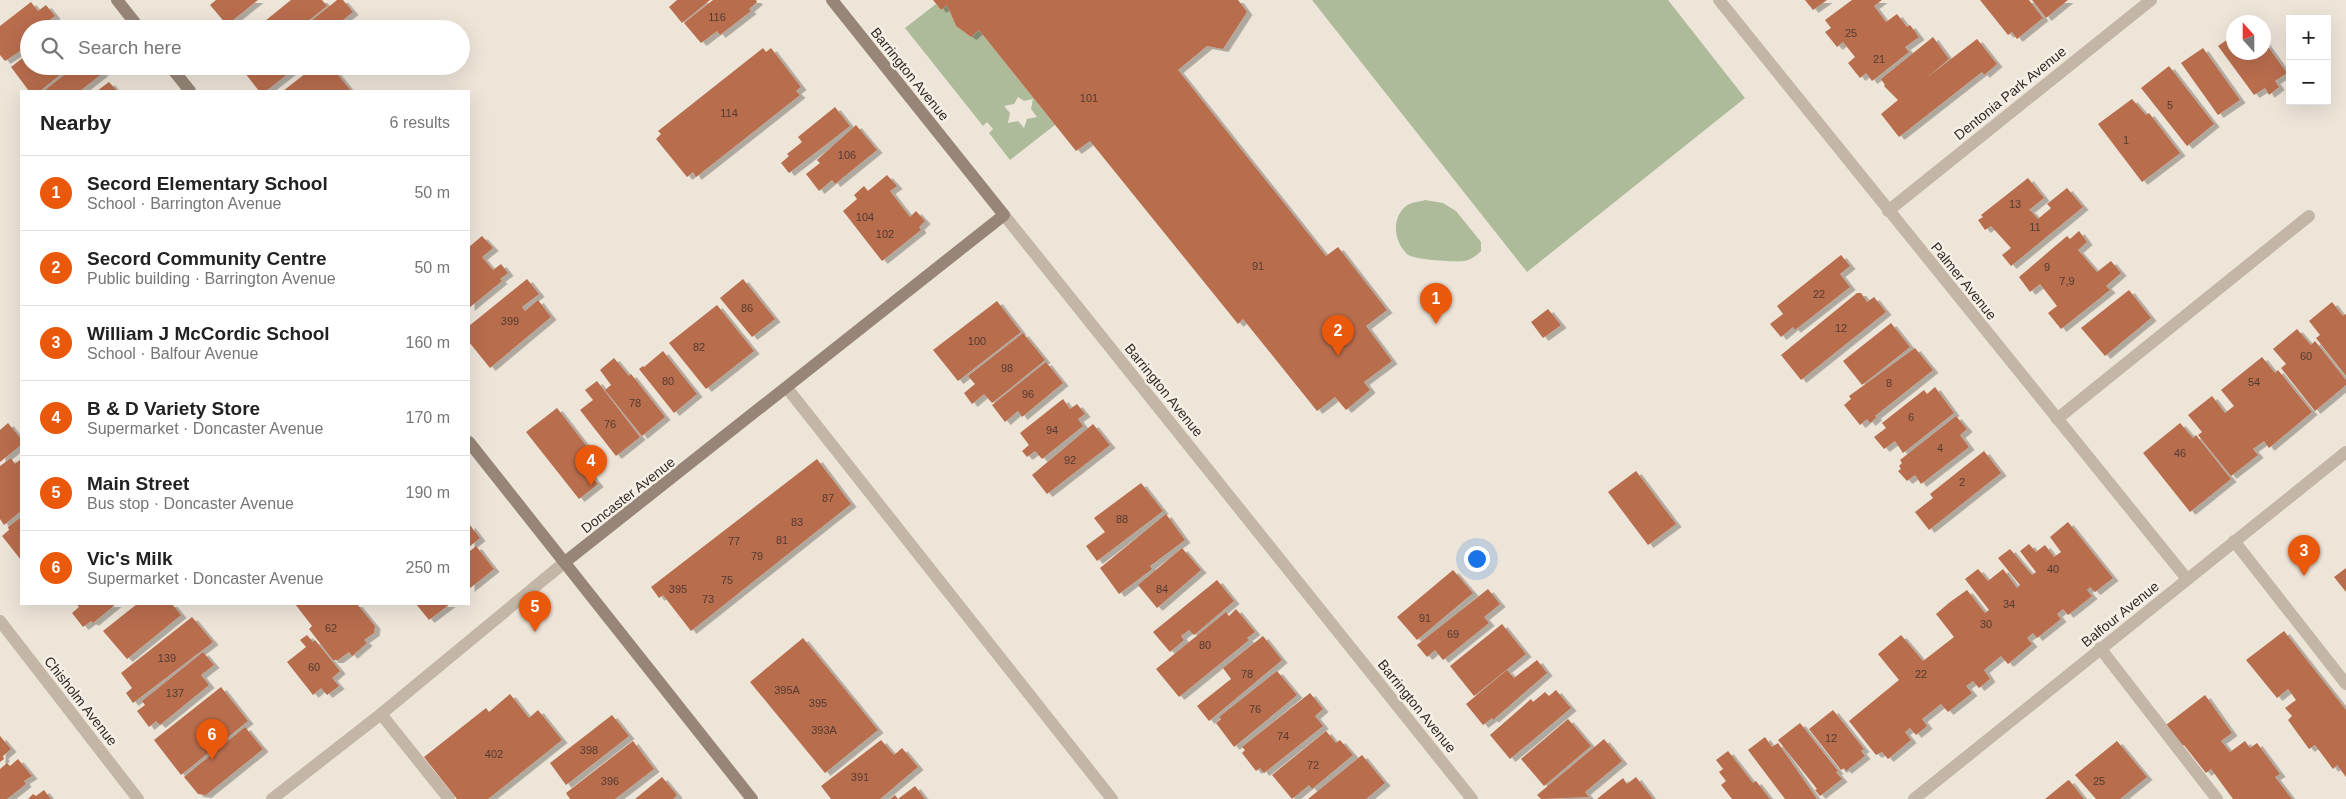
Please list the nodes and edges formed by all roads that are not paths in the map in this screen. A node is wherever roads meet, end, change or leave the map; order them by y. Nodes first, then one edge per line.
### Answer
1 (117, 0) edge
2 (832, 0) edge
3 (1719, 0) edge
4 (2151, 0) edge
5 (133, 20) edge
6 (177, 75) edge
7 (189, 90) edge
8 (1888, 210) junction
9 (1004, 216) junction
10 (2309, 216) dead end
11 (787, 388) junction
12 (2057, 419) junction
13 (470, 443) edge
14 (2346, 452) edge
15 (2234, 542) junction
16 (565, 562) junction
17 (2187, 579) junction
18 (0, 621) edge
19 (2100, 648) junction
20 (2346, 684) edge
21 (381, 714) junction
22 (138, 799) edge
23 (272, 799) edge
24 (449, 799) edge
25 (752, 799) edge
26 (1112, 799) edge
27 (1472, 799) edge
28 (1914, 799) edge
29 (2218, 799) edge

1 - 5 street
2 - 9 street, Barrington Avenue
3 - 8 street, Palmer Avenue
4 - 8 street, Dentonia Park Avenue
6 - 7 street
8 - 12 street, Palmer Avenue
9 - 11 street, Doncaster Avenue
9 - 27 street, Barrington Avenue
10 - 12 street
11 - 16 street, Doncaster Avenue
11 - 26 street
12 - 17 street, Palmer Avenue
13 - 16 street
14 - 15 street, Balfour Avenue
15 - 17 street, Balfour Avenue
15 - 20 street
16 - 21 street, Doncaster Avenue
16 - 25 street
17 - 19 street, Balfour Avenue
18 - 22 street, Chisholm Avenue
19 - 28 street, Balfour Avenue
19 - 29 street
21 - 23 street, Doncaster Avenue
21 - 24 street

